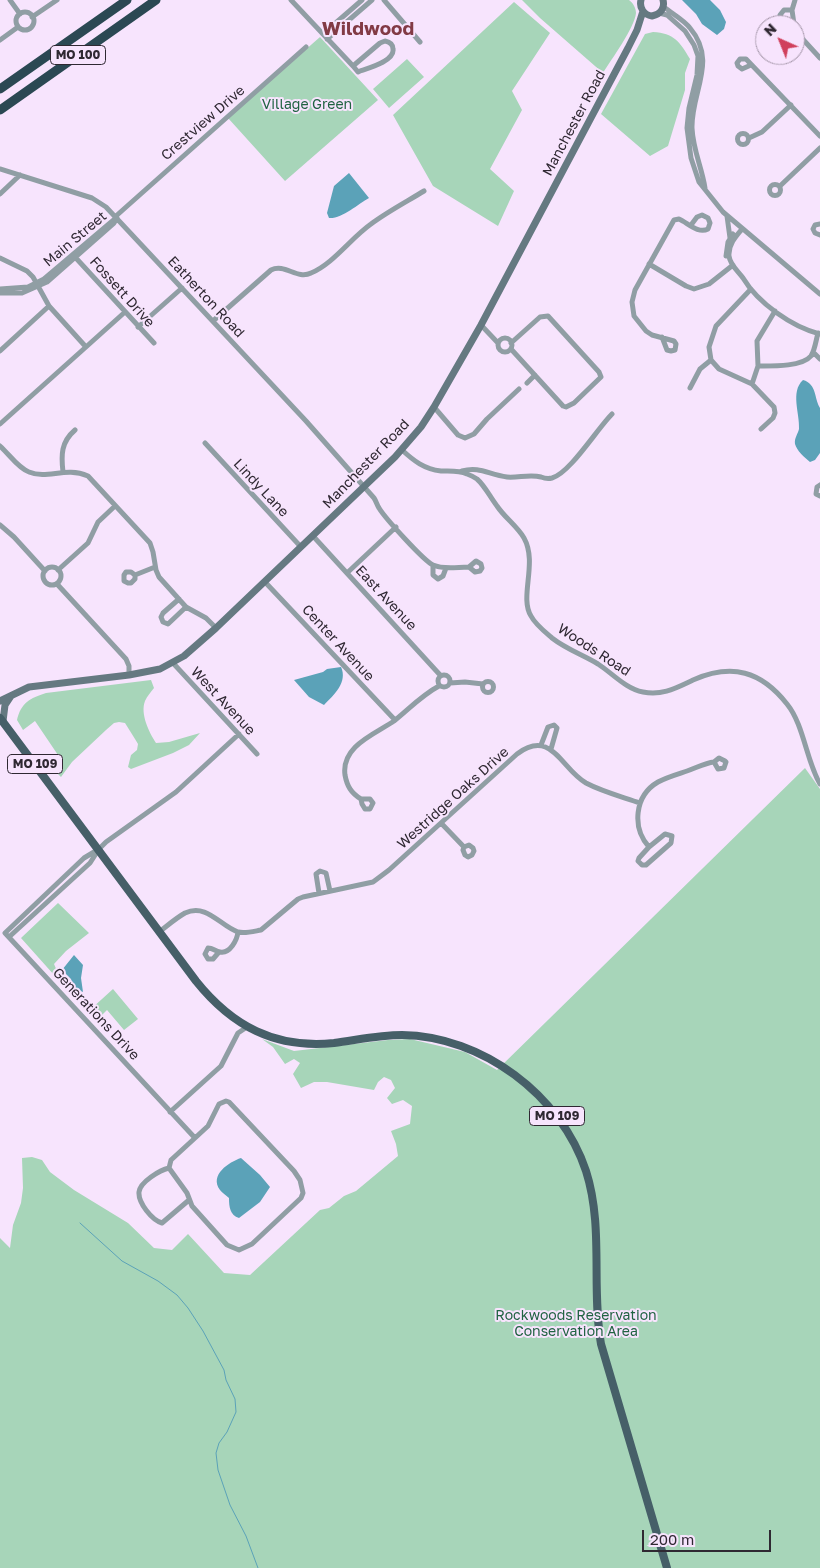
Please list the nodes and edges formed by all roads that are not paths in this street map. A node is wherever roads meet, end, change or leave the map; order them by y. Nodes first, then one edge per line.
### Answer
1 (10, 0) edge
2 (57, 0) edge
3 (127, 0) edge
4 (156, 0) edge
5 (291, 0) edge
6 (362, 0) edge
7 (372, 0) edge
8 (384, 0) edge
9 (795, 0) edge
10 (640, 1) edge
11 (663, 3) edge
12 (792, 10) junction
13 (643, 11) junction
14 (659, 13) junction
15 (20, 14) junction
16 (650, 15) junction
17 (780, 15) edge
18 (792, 15) edge
19 (32, 17) junction
20 (18, 27) junction
21 (637, 30) junction
22 (325, 36) junction
23 (0, 40) edge
24 (420, 42) dead end
25 (805, 42) edge
26 (306, 47) dead end
27 (820, 58) edge
28 (751, 64) dead end
29 (353, 66) junction
30 (700, 76) junction
31 (0, 89) edge
32 (791, 105) junction
33 (0, 110) edge
34 (820, 136) edge
35 (749, 138) dead end
36 (820, 148) edge
37 (0, 169) edge
38 (20, 176) junction
39 (780, 186) dead end
40 (424, 191) dead end
41 (0, 194) edge
42 (727, 216) junction
43 (116, 217) junction
44 (820, 224) edge
45 (691, 225) dead end
46 (741, 227) junction
47 (820, 235) edge
48 (730, 238) junction
49 (75, 257) junction
50 (0, 258) edge
51 (649, 264) junction
52 (732, 267) junction
53 (36, 285) junction
54 (0, 288) edge
55 (182, 288) junction
56 (751, 289) junction
57 (0, 293) edge
58 (820, 294) edge
59 (49, 306) junction
60 (775, 311) junction
61 (125, 312) junction
62 (212, 321) junction
63 (138, 326) junction
64 (481, 326) junction
65 (819, 334) edge
66 (662, 338) dead end
67 (154, 343) dead end
68 (498, 343) junction
69 (512, 343) junction
70 (86, 346) junction
71 (511, 349) junction
72 (0, 350) edge
73 (813, 352) junction
74 (820, 359) edge
75 (711, 360) junction
76 (758, 366) junction
77 (535, 375) junction
78 (527, 383) dead end
79 (752, 384) junction
80 (690, 388) dead end
81 (519, 389) dead end
82 (434, 407) junction
83 (612, 414) dead end
84 (0, 424) edge
85 (761, 429) dead end
86 (75, 430) dead end
87 (205, 443) dead end
88 (0, 446) edge
89 (402, 450) junction
90 (63, 472) junction
91 (459, 472) junction
92 (820, 485) edge
93 (365, 487) junction
94 (820, 496) edge
95 (115, 506) junction
96 (0, 525) edge
97 (396, 527) junction
98 (313, 536) junction
99 (301, 547) junction
100 (433, 565) junction
101 (155, 567) junction
102 (469, 567) dead end
103 (446, 568) junction
104 (58, 570) junction
105 (46, 571) junction
106 (347, 573) junction
107 (135, 575) dead end
108 (265, 582) junction
109 (57, 584) junction
110 (179, 599) junction
111 (186, 607) junction
112 (216, 628) junction
113 (173, 663) junction
114 (129, 675) junction
115 (441, 676) junction
116 (450, 683) junction
117 (483, 684) dead end
118 (439, 686) junction
119 (13, 694) junction
120 (0, 696) edge
121 (0, 701) edge
122 (1, 720) edge
123 (395, 720) junction
124 (239, 734) junction
125 (542, 746) junction
126 (551, 749) junction
127 (257, 754) dead end
128 (714, 762) dead end
129 (820, 784) edge
130 (361, 799) dead end
131 (640, 803) junction
132 (441, 823) junction
133 (464, 847) dead end
134 (649, 847) junction
135 (99, 849) junction
136 (330, 891) junction
137 (319, 893) junction
138 (159, 932) junction
139 (238, 932) junction
140 (220, 952) dead end
141 (247, 1027) junction
142 (170, 1112) junction
143 (195, 1138) junction
144 (169, 1168) junction
145 (189, 1200) junction
146 (667, 1568) edge

1 - 15 street
2 - 19 street
3 - 31 highway, MO 100
4 - 33 highway, MO 100
5 - 22 street
6 - 22 street
7 - 22 street
8 - 24 street
9 - 12 street
10 - 13 street
11 - 14 street
11 - 30 street
12 - 17 street
12 - 18 street
13 - 16 street
13 - 21 street, Manchester Road
14 - 16 street
14 - 30 street
15 - 19 street
15 - 20 street
16 - 21 street, Manchester Road
19 - 20 street
20 - 23 street
21 - 64 street, Manchester Road
22 - 29 street
25 - 27 street
26 - 43 street, Crestview Drive
28 - 32 street
29 - 29 street
30 - 42 street
32 - 34 street
32 - 35 street
36 - 39 street
37 - 38 street, Eatherton Road
38 - 41 street
38 - 43 street, Eatherton Road
40 - 62 street
42 - 46 street
42 - 48 street
43 - 49 street, Main Street
43 - 55 street, Eatherton Road
44 - 47 street
45 - 51 street
46 - 48 street
46 - 52 street
46 - 58 street
48 - 52 street
49 - 53 street, Main Street
49 - 61 street, Fossett Drive
50 - 53 street
51 - 52 street
51 - 66 street
52 - 56 street
53 - 54 street, Main Street
53 - 57 street, Main Street
53 - 59 street
55 - 62 street, Eatherton Road
55 - 63 street
56 - 60 street
56 - 75 street
59 - 70 street
59 - 72 street
60 - 65 street
60 - 76 street
61 - 63 street, Fossett Drive
61 - 70 street
62 - 93 street, Eatherton Road
63 - 67 street, Fossett Drive
64 - 68 street
64 - 82 street, Manchester Road
65 - 73 street
68 - 69 street
68 - 71 street
69 - 71 street
69 - 77 street
70 - 84 street
71 - 77 street
73 - 74 street
73 - 76 street
75 - 79 street
75 - 80 street
76 - 79 street
77 - 78 street
79 - 85 street
81 - 82 street
82 - 89 street, Manchester Road
83 - 91 street
86 - 90 street
87 - 99 street, Lindy Lane
88 - 90 street
89 - 91 street, Woods Road
89 - 93 street, Manchester Road
90 - 95 street
91 - 129 street, Woods Road
92 - 94 street
93 - 97 street, Eatherton Road
93 - 98 street, Manchester Road
95 - 101 street
95 - 104 street
96 - 105 street
97 - 100 street, Eatherton Road
97 - 106 street
98 - 99 street, Manchester Road
98 - 106 street, East Avenue
99 - 108 street, Manchester Road
100 - 103 street
100 - 103 street, Eatherton Road
101 - 107 street
101 - 110 street
102 - 103 street
104 - 105 street
104 - 109 street
105 - 109 street
106 - 115 street, East Avenue
108 - 112 street, Manchester Road
108 - 123 street, Center Avenue
109 - 114 street
110 - 111 street
110 - 111 street
111 - 112 street
112 - 113 street, Manchester Road
113 - 114 street, Manchester Road
113 - 124 street, West Avenue
114 - 119 street, Manchester Road
115 - 116 street, East Avenue
115 - 118 street
116 - 117 street
116 - 118 street
118 - 123 street
119 - 120 street
119 - 121 street, Manchester Road
119 - 122 street
122 - 135 main road, MO 109
123 - 130 street
124 - 127 street, West Avenue
124 - 135 street
125 - 126 street
125 - 126 street
125 - 132 street, Westridge Oaks Drive
126 - 131 street
128 - 131 street
131 - 134 street
132 - 133 street
132 - 136 street, Westridge Oaks Drive
134 - 134 street
135 - 138 main road, MO 109
135 - 142 street, Generations Drive
136 - 137 street, Westridge Oaks Drive
136 - 137 street
137 - 139 street, Westridge Oaks Drive
138 - 139 street
138 - 141 main road, MO 109
139 - 140 street
141 - 142 street
141 - 146 main road, MO 109
142 - 143 street, Generations Drive
143 - 144 street
143 - 145 street
144 - 145 street
144 - 145 street

